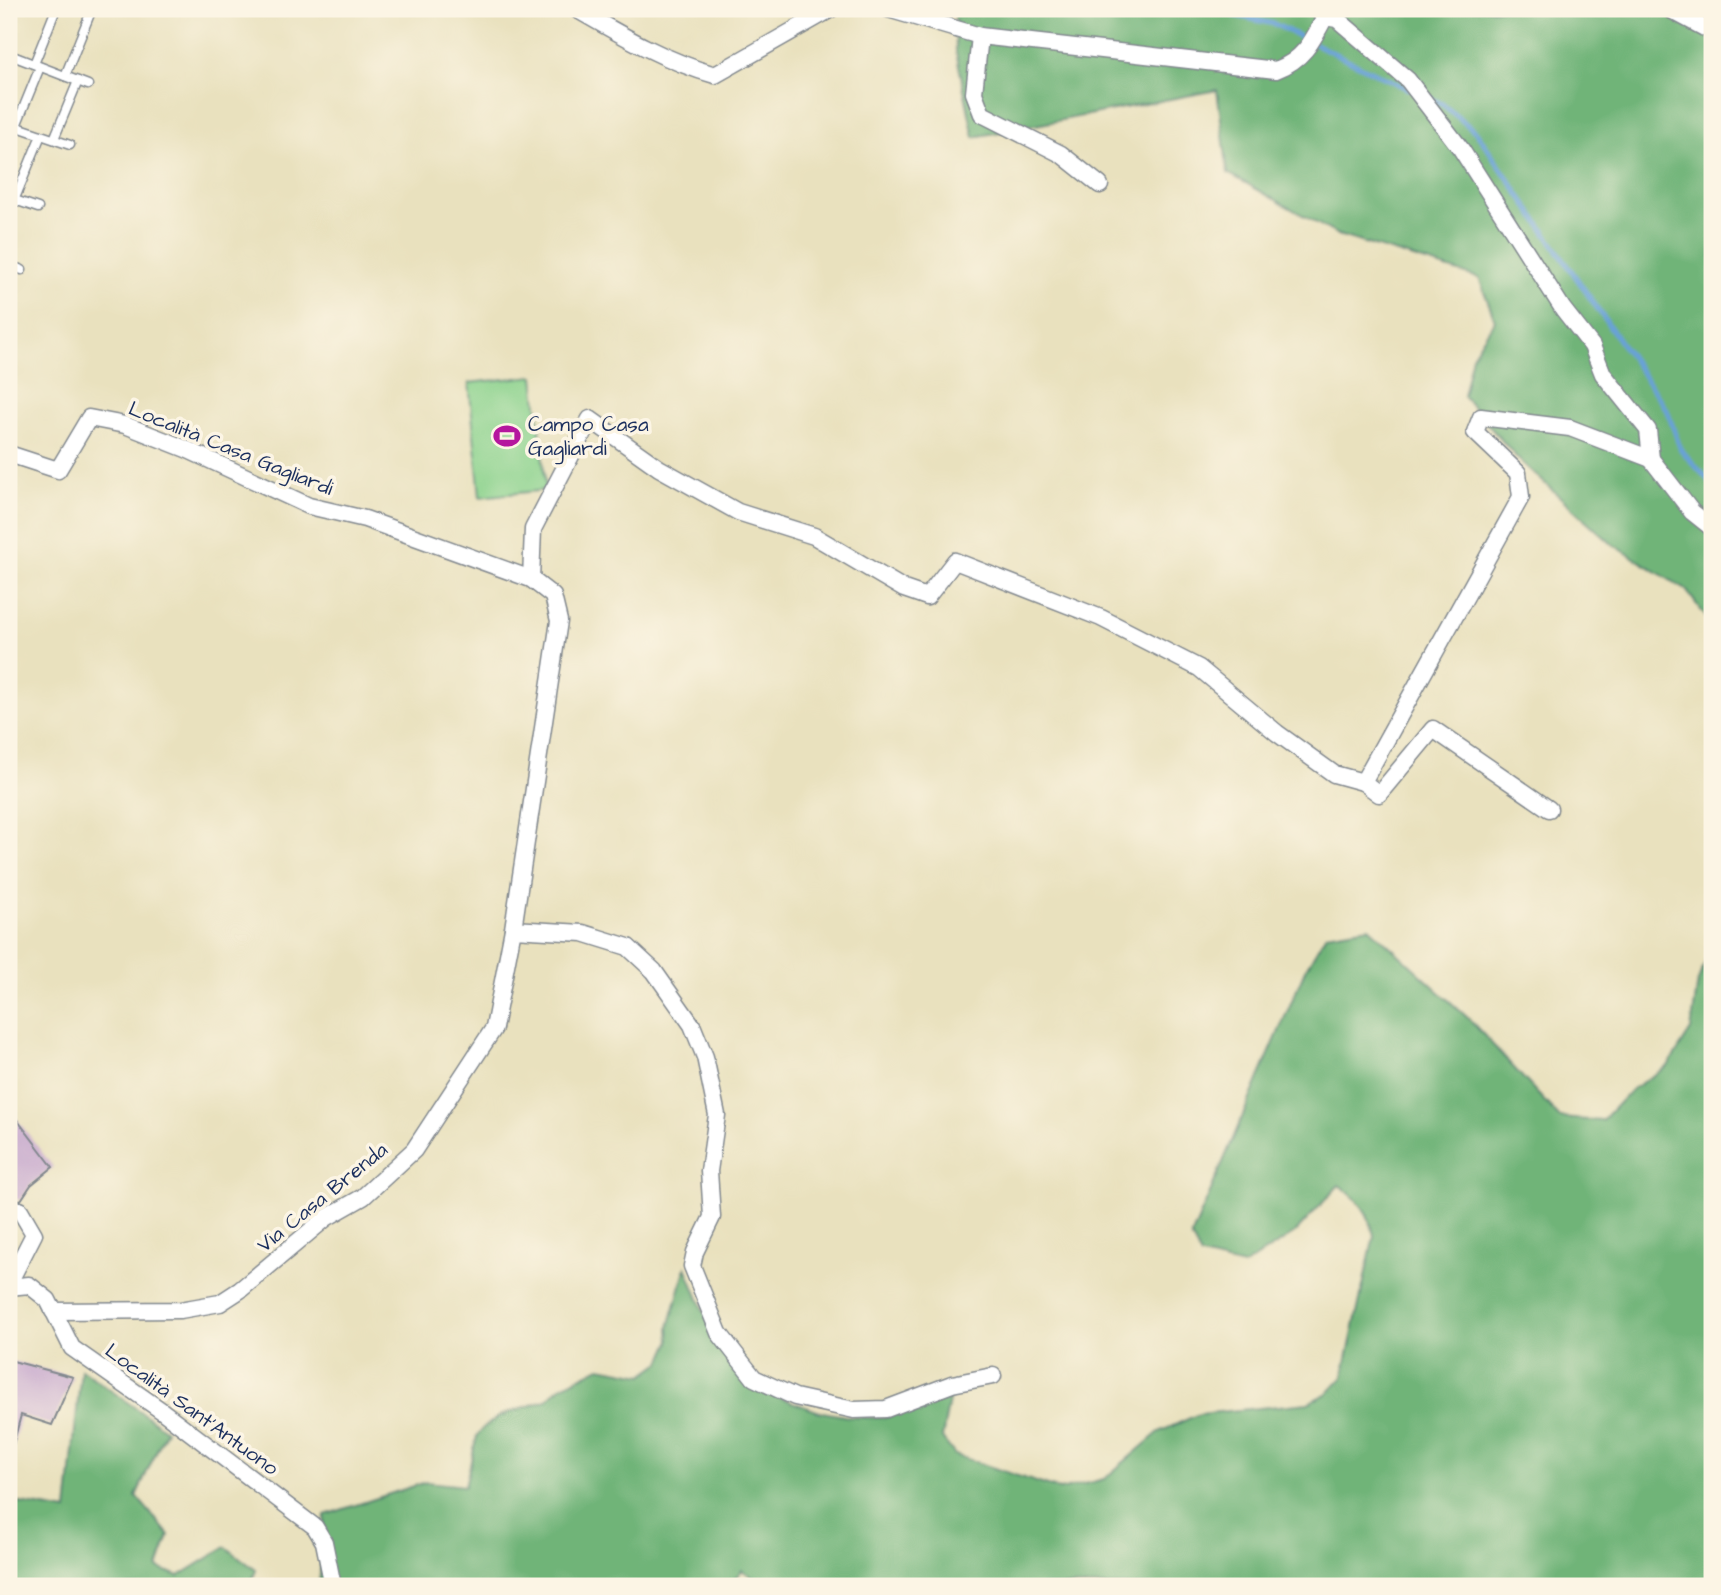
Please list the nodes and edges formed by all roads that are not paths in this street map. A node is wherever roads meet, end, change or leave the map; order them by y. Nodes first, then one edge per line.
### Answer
1 (56, 9) edge
2 (93, 9) edge
3 (576, 9) edge
4 (831, 9) edge
5 (888, 9) edge
6 (1669, 9) edge
7 (1320, 18) edge
8 (1712, 32) edge
9 (980, 36) junction
10 (9, 55) edge
11 (37, 65) junction
12 (65, 76) junction
13 (78, 81) junction
14 (88, 85) dead end
15 (12, 125) edge
16 (41, 135) junction
17 (54, 139) junction
18 (70, 145) dead end
19 (1100, 185) dead end
20 (11, 199) edge
21 (38, 208) dead end
22 (9, 213) edge
23 (9, 265) edge
24 (22, 270) dead end
25 (9, 454) edge
26 (1651, 459) junction
27 (1712, 528) edge
28 (531, 579) junction
29 (559, 621) joint
30 (1363, 782) junction
31 (1549, 808) dead end
32 (513, 929) junction
33 (9, 1208) edge
34 (9, 1285) edge
35 (53, 1311) junction
36 (993, 1376) dead end
37 (333, 1586) edge

1 - 11 lane
2 - 12 lane
3 - 4 street
5 - 9 street
6 - 8 street
7 - 9 street
7 - 26 street
9 - 19 street
10 - 11 lane
11 - 12 lane
11 - 15 lane
12 - 13 lane
13 - 14 lane
13 - 17 lane
15 - 16 lane
16 - 17 lane
16 - 20 lane
17 - 18 lane
20 - 21 lane
20 - 22 lane
23 - 24 lane
25 - 28 street, Località Casa Gagliardi
26 - 27 street
26 - 30 street
28 - 29 street, Località Casa Gagliardi
28 - 30 street
29 - 32 street, Via Casa Brenda
30 - 31 street
32 - 35 street, Via Casa Brenda
32 - 36 street
33 - 34 street
34 - 35 street, Località Sant'Antuono
35 - 37 street, Località Sant'Antuono

